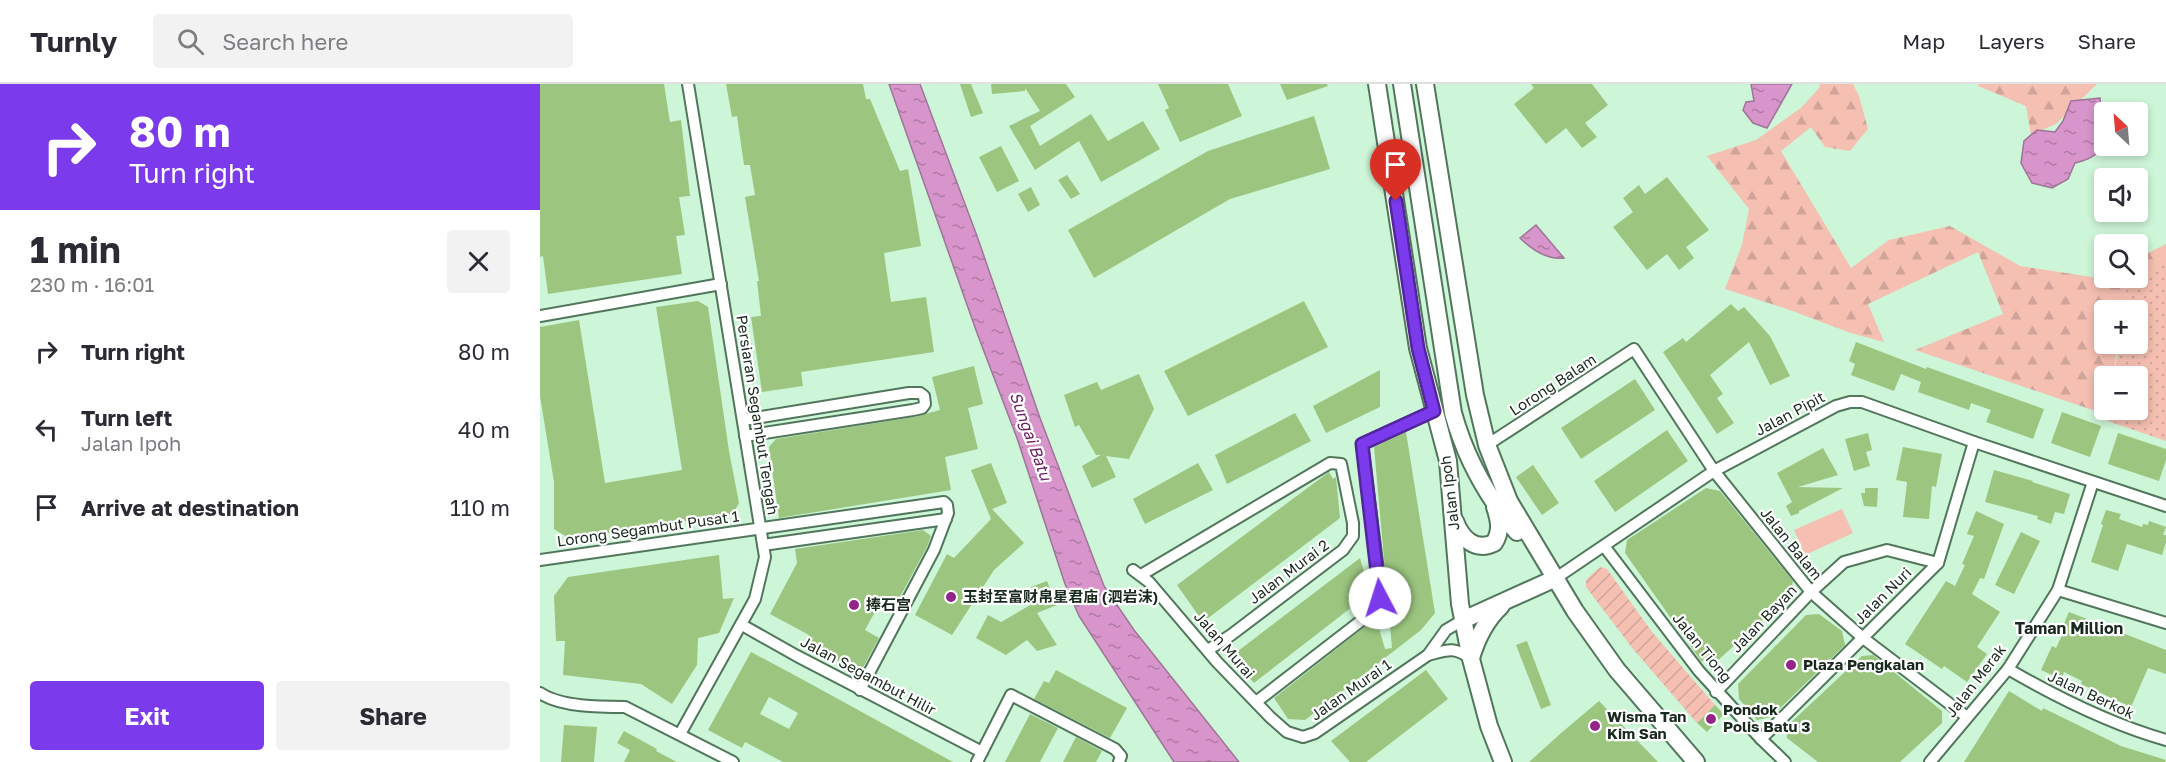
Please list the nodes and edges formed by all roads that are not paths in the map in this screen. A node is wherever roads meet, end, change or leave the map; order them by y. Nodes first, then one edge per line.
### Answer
1 (688, 84) edge
2 (1377, 84) edge
3 (1402, 84) edge
4 (1425, 84) edge
5 (720, 284) junction
6 (540, 316) edge
7 (1634, 349) joint
8 (1434, 411) junction
9 (743, 420) junction
10 (745, 436) junction
11 (1974, 442) junction
12 (1487, 445) junction
13 (1714, 471) junction
14 (2093, 482) junction
15 (1490, 495) junction
16 (2166, 506) edge
17 (1453, 516) junction
18 (946, 519) junction
19 (760, 527) junction
20 (763, 545) junction
21 (1604, 546) junction
22 (540, 560) edge
23 (1938, 563) junction
24 (1137, 572) joint
25 (1556, 578) junction
26 (2058, 590) junction
27 (1811, 592) junction
28 (1508, 600) junction
29 (1463, 620) junction
30 (2166, 623) edge
31 (742, 625) junction
32 (1863, 638) junction
33 (1208, 650) junction
34 (1428, 655) junction
35 (1471, 659) junction
36 (2008, 669) junction
37 (860, 690) junction
38 (1716, 692) junction
39 (540, 693) edge
40 (1256, 702) junction
41 (1967, 717) junction
42 (1287, 732) joint
43 (680, 734) junction
44 (1761, 739) junction
45 (2166, 740) edge
46 (979, 757) edge
47 (1120, 759) edge
48 (733, 762) edge
49 (1503, 762) edge
50 (1696, 762) edge
51 (1785, 762) edge
52 (1930, 762) edge

1 - 5 street, Persiaran Segambut Tengah
2 - 8 main road, Jalan Ipoh
3 - 15 main road, Jalan Ipoh
4 - 12 main road
5 - 6 street
5 - 9 street, Persiaran Segambut Tengah
7 - 12 street, Lorong Balam
7 - 13 street, Jalan Balam
8 - 17 main road, Jalan Ipoh
8 - 40 street
9 - 10 street, Persiaran Segambut Tengah
9 - 10 street
10 - 19 street, Persiaran Segambut Tengah
11 - 13 street, Jalan Pipit
11 - 14 street, Jalan Pipit
11 - 23 street, Jalan Nuri
12 - 25 main road
13 - 21 street, Jalan Pipit
13 - 27 street, Jalan Balam
14 - 16 street, Jalan Pipit
14 - 26 street, Jalan Merak
15 - 17 main road
15 - 25 main road, Jalan Ipoh
17 - 29 main road, Jalan Ipoh
18 - 19 street, Lorong Segambut Pusat 1
18 - 20 street
18 - 37 street
19 - 20 street, Persiaran Segambut Tengah
19 - 22 street, Lorong Segambut Pusat 1
20 - 31 street, Persiaran Segambut Tengah
21 - 25 street, Jalan Pipit
21 - 38 street, Jalan Tiong
23 - 27 street, Jalan Bayan
23 - 32 street, Jalan Nuri
24 - 33 street, Jalan Murai
24 - 33 street, Jalan Murai 2
25 - 28 main road
25 - 50 main road
26 - 30 street
26 - 36 street, Jalan Merak
27 - 32 street, Jalan Balam
27 - 38 street, Jalan Bayan
28 - 29 main road
28 - 35 main road
29 - 34 street, Jalan Murai 1
29 - 35 main road, Jalan Ipoh
31 - 37 street, Jalan Segambut Hilir
31 - 43 street, Persiaran Segambut Tengah
32 - 41 street, Jalan Balam
32 - 44 street, Jalan Nuri
33 - 40 street, Jalan Murai
34 - 35 street, Jalan Murai 1
34 - 42 street, Jalan Murai 1
35 - 49 main road, Jalan Ipoh
36 - 41 street, Jalan Merak
36 - 45 street, Jalan Berkok
37 - 46 street, Jalan Segambut Hilir
38 - 44 street, Jalan Tiong
39 - 43 street
40 - 42 street, Jalan Murai
41 - 52 street, Jalan Merak
43 - 48 street
44 - 51 street, Jalan Tiong
46 - 47 street

